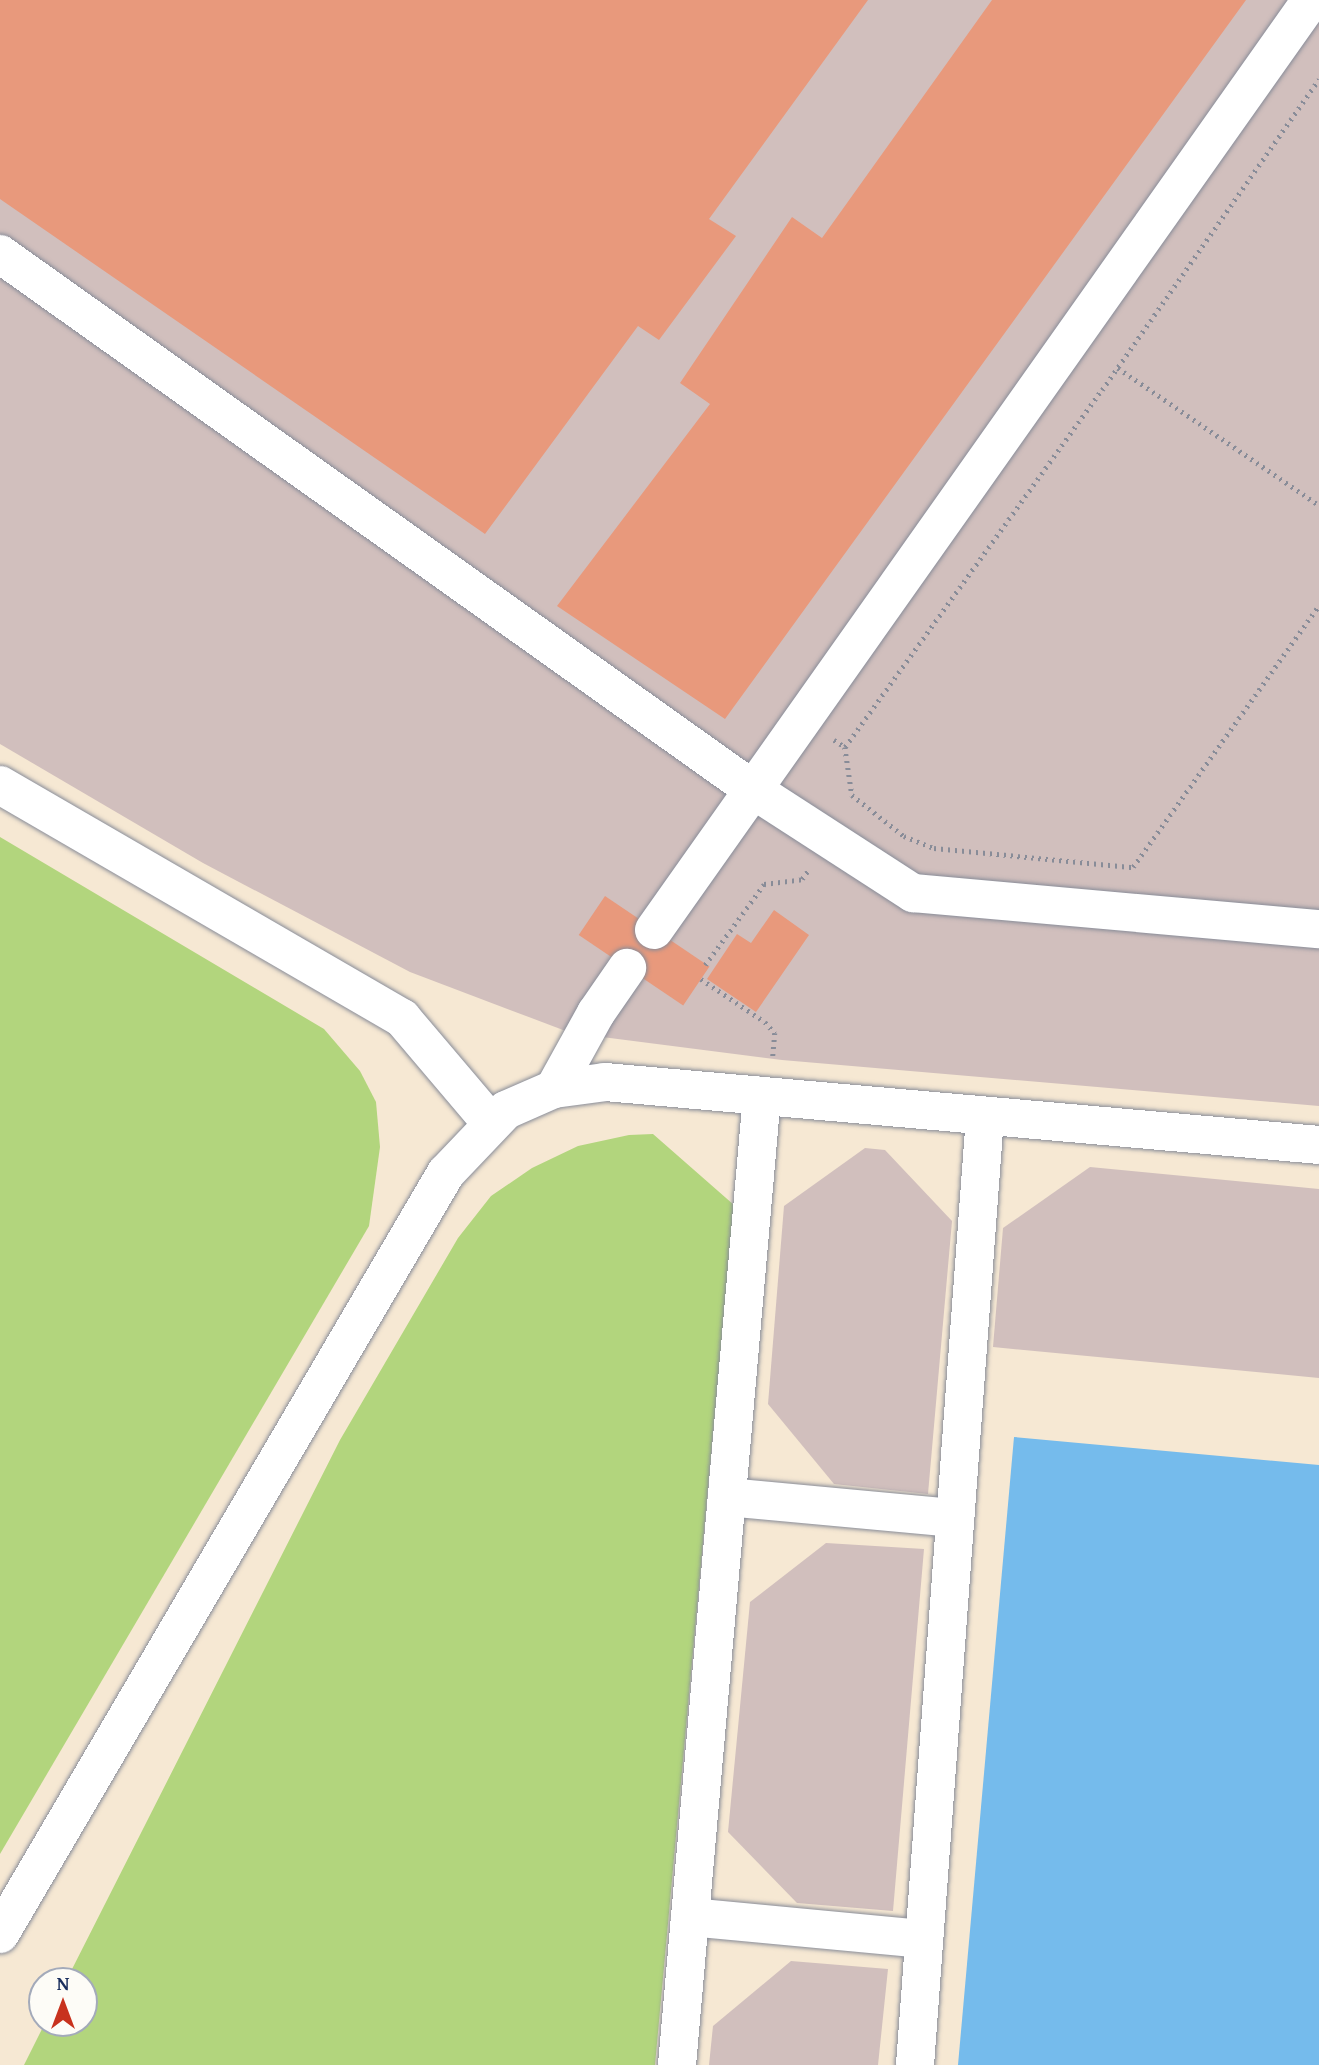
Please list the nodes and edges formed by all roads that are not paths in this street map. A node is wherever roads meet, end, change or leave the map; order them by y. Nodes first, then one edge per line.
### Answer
1 (1311, 0) edge
2 (0, 254) edge
3 (0, 785) edge
4 (752, 789) junction
5 (1319, 929) edge
6 (654, 930) dead end
7 (627, 968) dead end
8 (767, 1081) junction
9 (554, 1089) junction
10 (985, 1115) junction
11 (491, 1123) junction
12 (1319, 1145) edge
13 (727, 1497) junction
14 (955, 1518) junction
15 (690, 1917) junction
16 (0, 1934) edge
17 (924, 1939) junction
18 (677, 2065) edge
19 (915, 2065) edge

1 - 4 street
2 - 4 street
3 - 11 street
4 - 5 street
4 - 6 street
7 - 9 street
8 - 9 street
8 - 10 street
8 - 13 street
9 - 11 street
10 - 12 street
10 - 14 street
11 - 16 street
13 - 14 street
13 - 15 street
14 - 17 street
15 - 17 street
15 - 18 street
17 - 19 street

